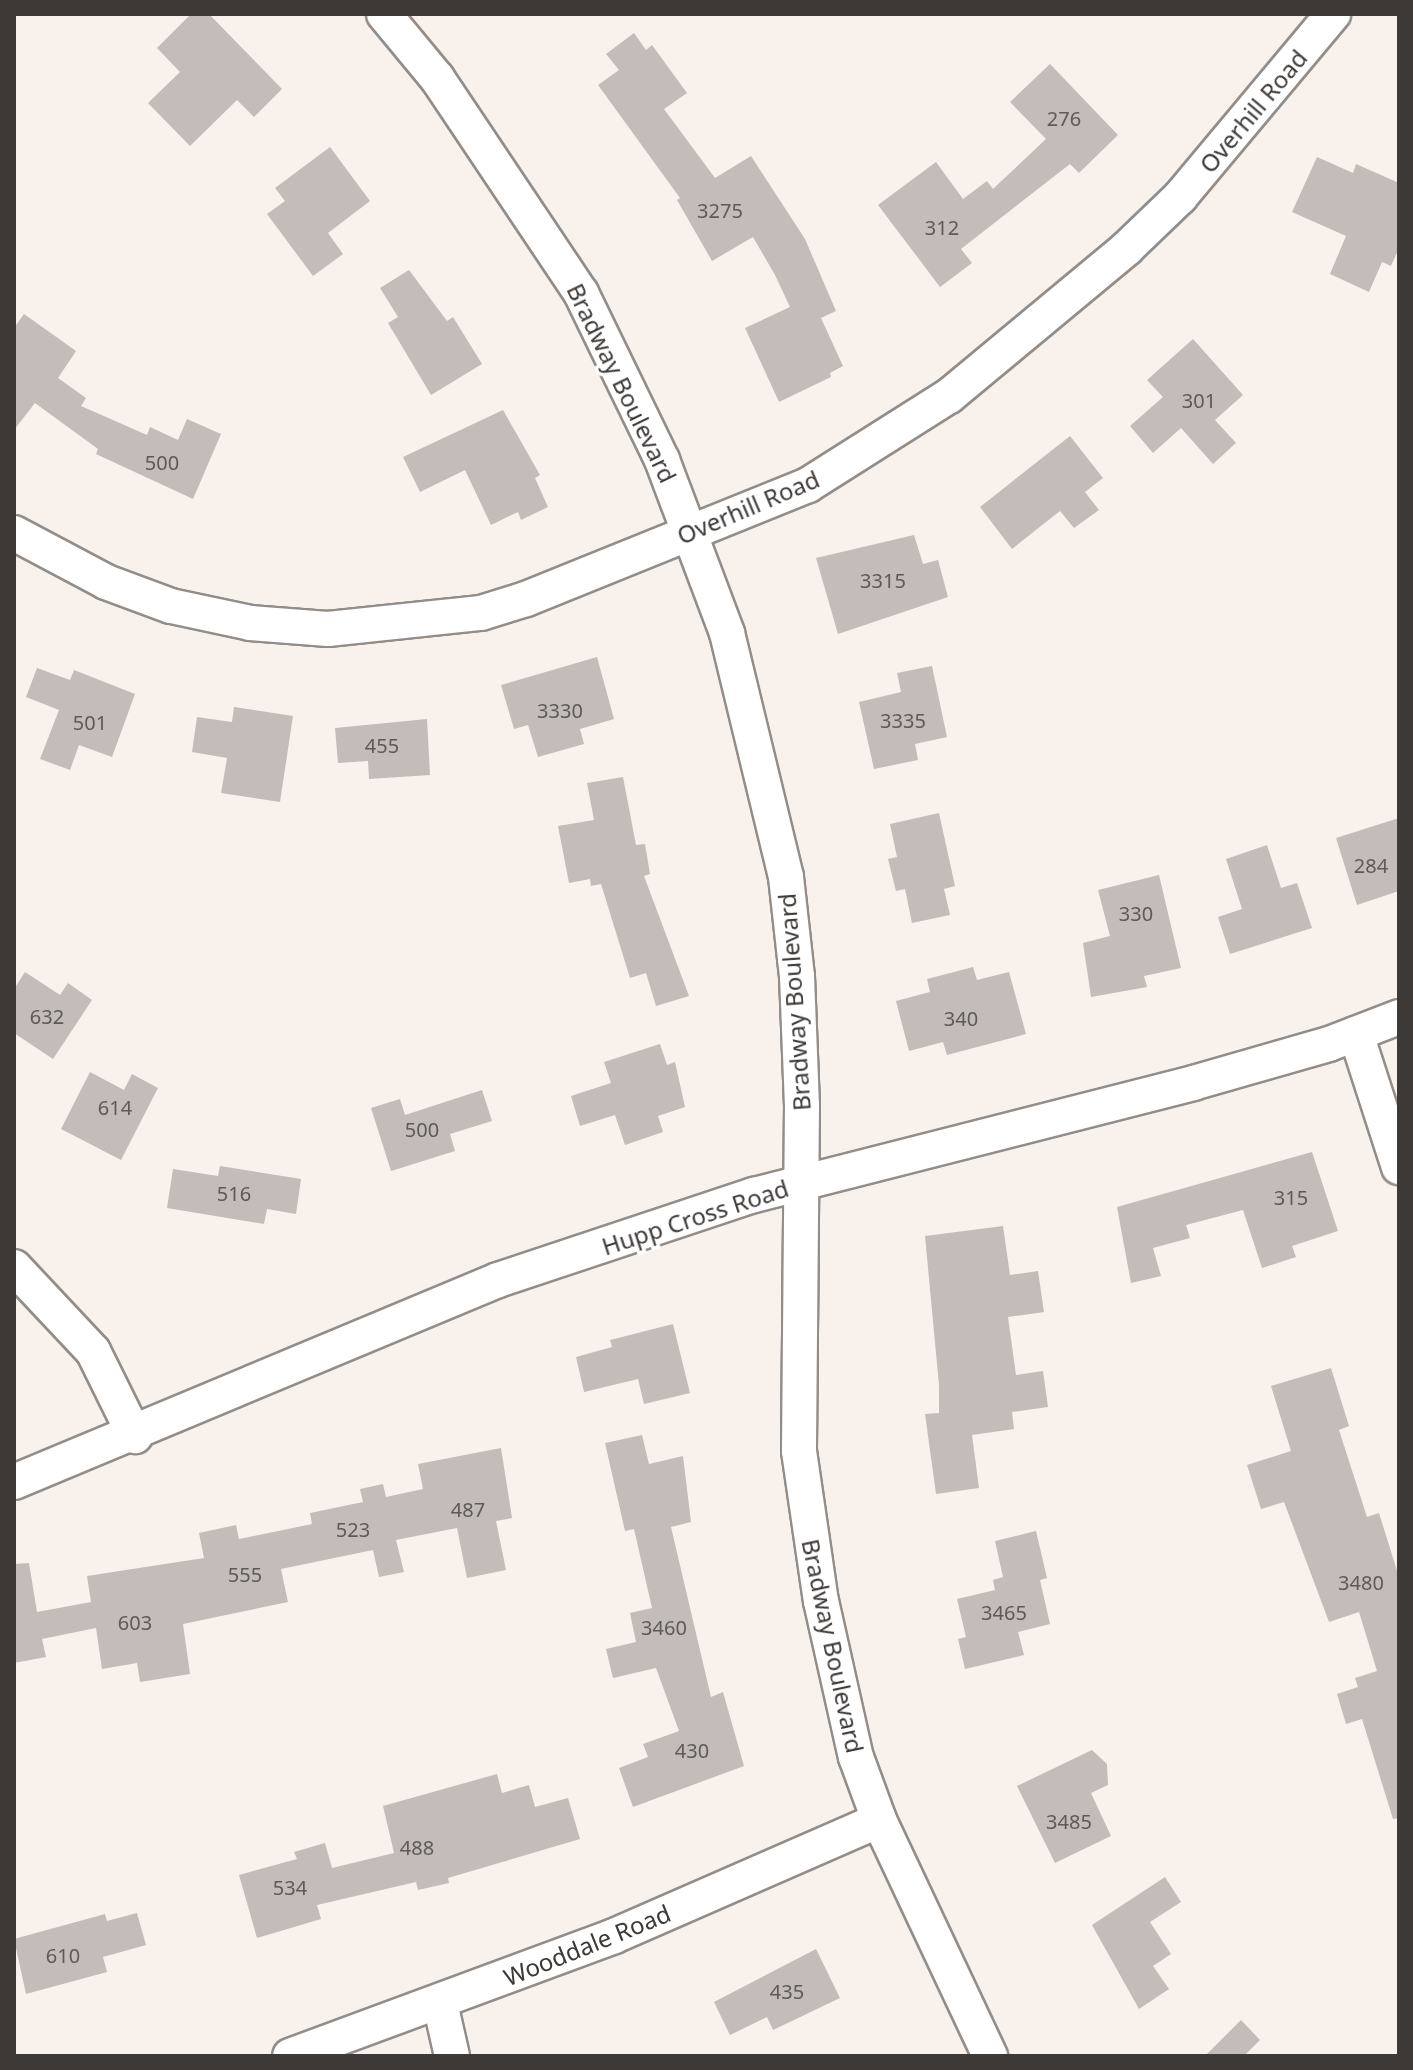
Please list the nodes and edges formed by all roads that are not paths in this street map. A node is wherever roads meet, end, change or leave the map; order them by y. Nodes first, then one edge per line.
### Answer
1 (384, 14) edge
2 (1333, 14) edge
3 (691, 532) junction
4 (14, 533) edge
5 (1399, 1017) edge
6 (1356, 1034) junction
7 (1399, 1167) edge
8 (799, 1184) junction
9 (14, 1267) edge
10 (135, 1436) junction
11 (14, 1482) edge
12 (879, 1820) junction
13 (440, 2003) junction
14 (290, 2056) edge
15 (452, 2056) edge
16 (990, 2056) edge

1 - 3 street, Bradway Boulevard
2 - 3 street, Overhill Road
3 - 4 street, Overhill Road
3 - 8 street, Bradway Boulevard
5 - 6 street, Hupp Cross Road
6 - 7 street
6 - 8 street, Hupp Cross Road
8 - 10 street, Hupp Cross Road
8 - 12 street, Bradway Boulevard
9 - 10 street
10 - 11 street, Hupp Cross Road
12 - 13 street, Wooddale Road
12 - 16 street, Bradway Boulevard
13 - 14 street, Wooddale Road
13 - 15 street

